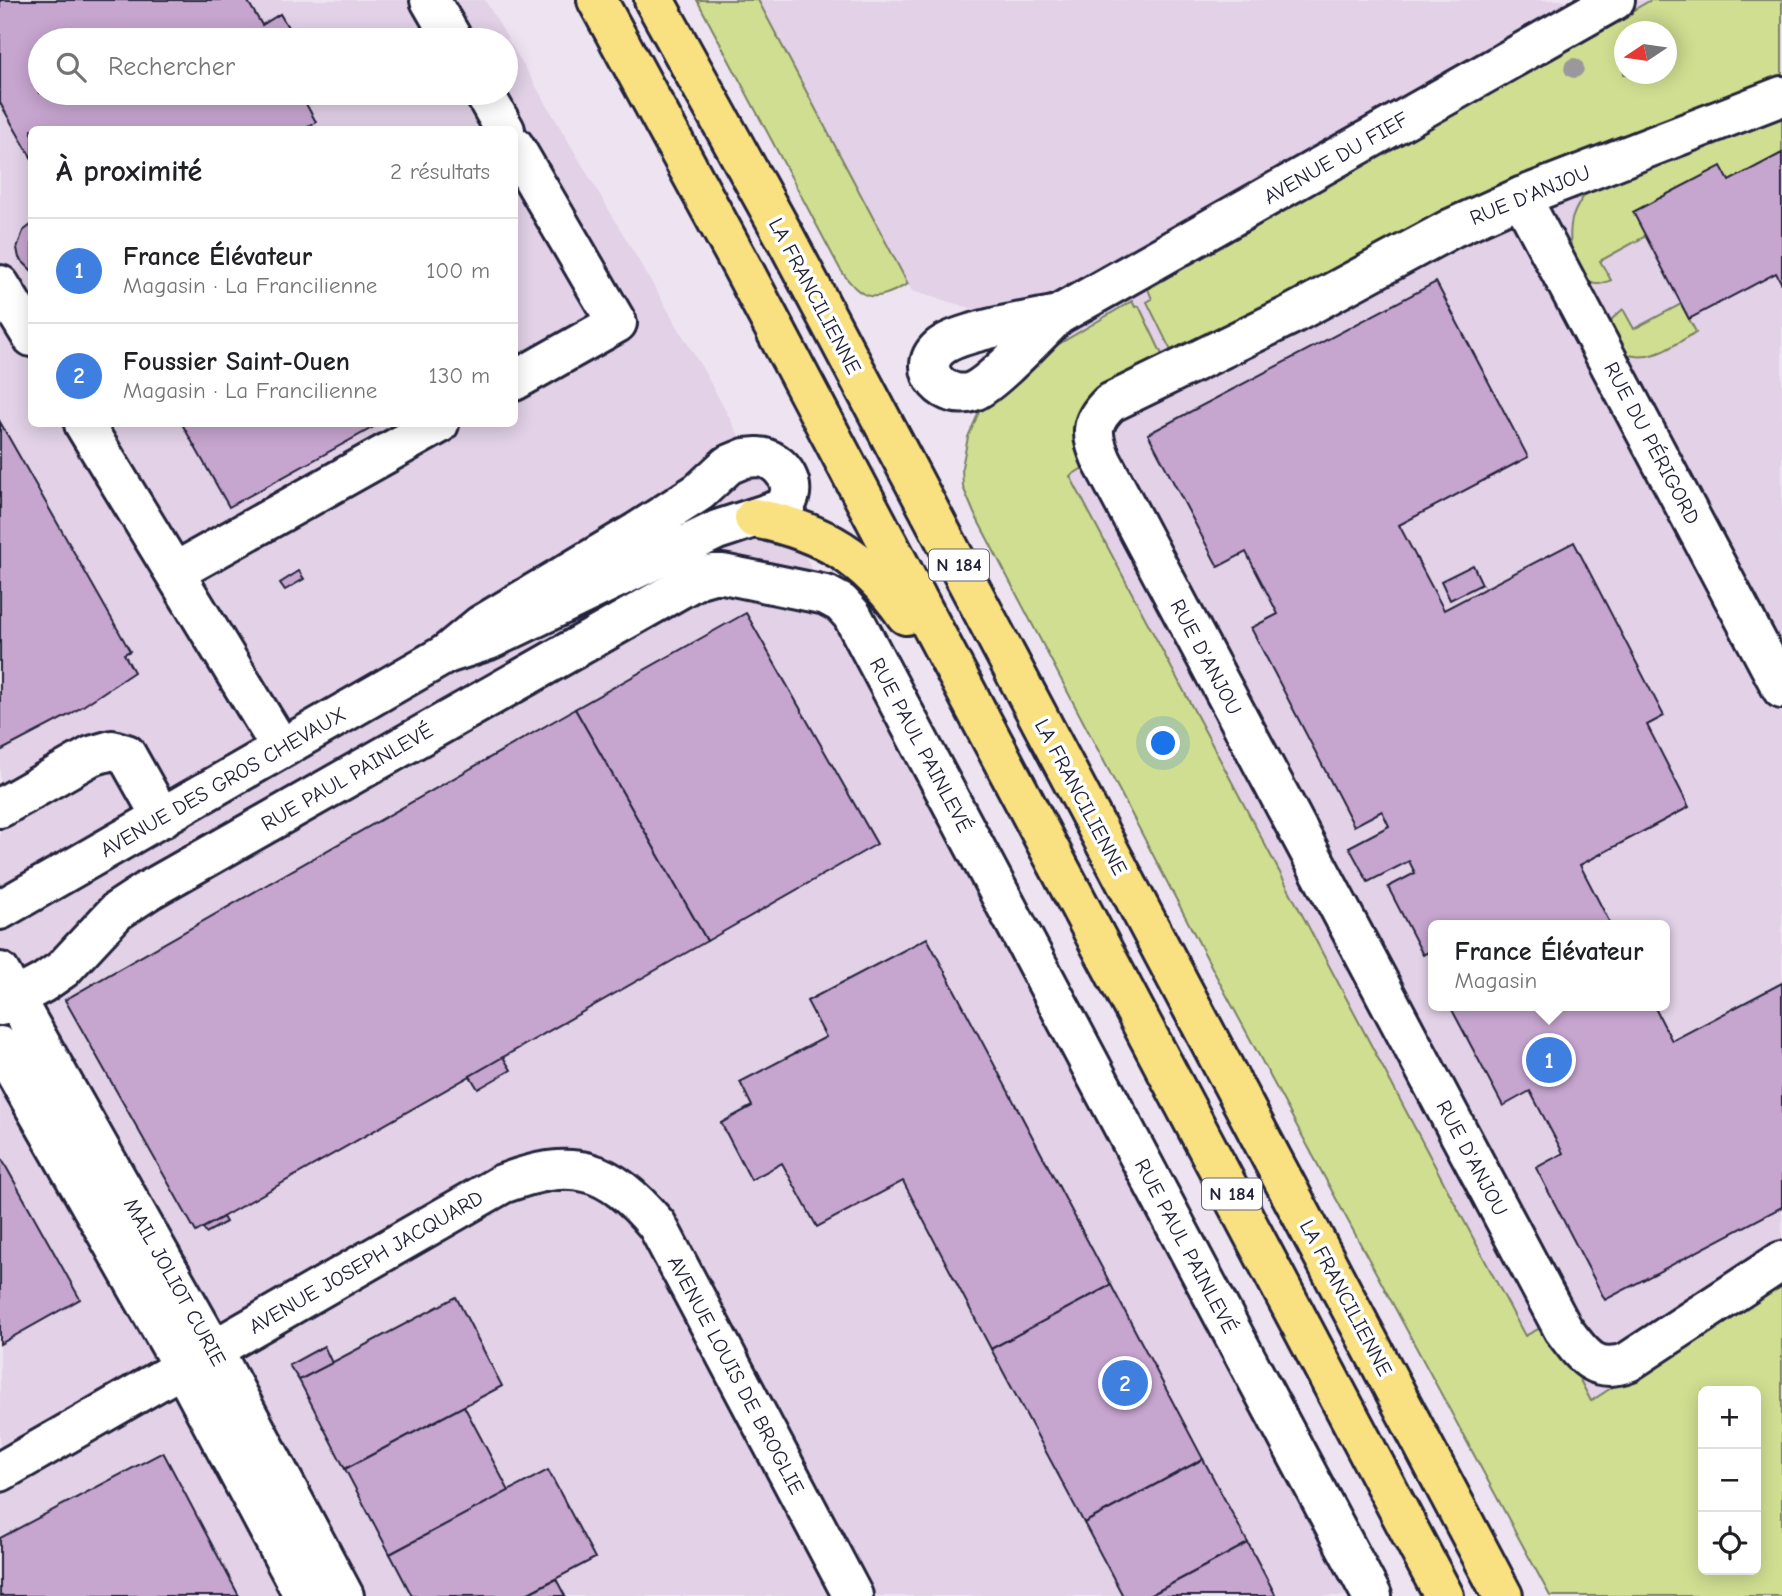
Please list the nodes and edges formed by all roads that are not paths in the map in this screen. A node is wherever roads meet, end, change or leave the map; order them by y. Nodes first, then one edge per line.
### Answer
1 (430, 0) edge
2 (597, 0) edge
3 (653, 0) edge
4 (1615, 0) edge
5 (446, 28) edge
6 (1782, 96) edge
7 (491, 105) edge
8 (503, 126) edge
9 (518, 153) edge
10 (1521, 197) junction
11 (0, 285) edge
12 (1058, 315) dead end
13 (28, 330) edge
14 (518, 379) edge
15 (86, 427) edge
16 (434, 427) edge
17 (754, 518) junction
18 (175, 572) junction
19 (446, 654) junction
20 (1782, 690) edge
21 (281, 748) junction
22 (1019, 792) junction
23 (0, 808) edge
24 (162, 818) junction
25 (0, 910) edge
26 (5, 992) edge
27 (0, 1046) edge
28 (596, 1174) joint
29 (1782, 1261) edge
30 (198, 1358) junction
31 (1409, 1418) junction
32 (0, 1472) edge
33 (304, 1596) edge
34 (344, 1596) edge
35 (853, 1596) edge
36 (1371, 1596) edge
37 (1444, 1596) edge
38 (1503, 1596) edge
39 (1509, 1596) edge

1 - 5 street
2 - 22 highway, N 184
3 - 31 highway, LA FRANCILIENNE / N 184
4 - 12 street, AVENUE DU FIEF
6 - 10 street, RUE D'ANJOU
7 - 8 street
9 - 14 street
10 - 20 street, RUE DU PÉRIGORD
10 - 29 street, RUE D'ANJOU
11 - 13 street
15 - 18 street
16 - 18 street
17 - 19 street
17 - 19 street
17 - 22 highway
18 - 21 street
19 - 21 street, AVENUE DES GROS CHEVAUX
21 - 24 street, AVENUE DES GROS CHEVAUX
22 - 37 highway, N 184
23 - 24 street
24 - 25 street, AVENUE DES GROS CHEVAUX
26 - 30 street, MAIL JOLIOT CURIE
26 - 36 street, RUE PAUL PAINLEVÉ
27 - 30 street, MAIL JOLIOT CURIE
28 - 30 street, AVENUE JOSEPH JACQUARD
28 - 35 street, AVENUE LOUIS DE BROGLIE
30 - 32 street, AVENUE JOSEPH JACQUARD
30 - 33 street, MAIL JOLIOT CURIE
30 - 34 street, MAIL JOLIOT CURIE
31 - 38 highway, LA FRANCILIENNE / N 184
31 - 39 highway

